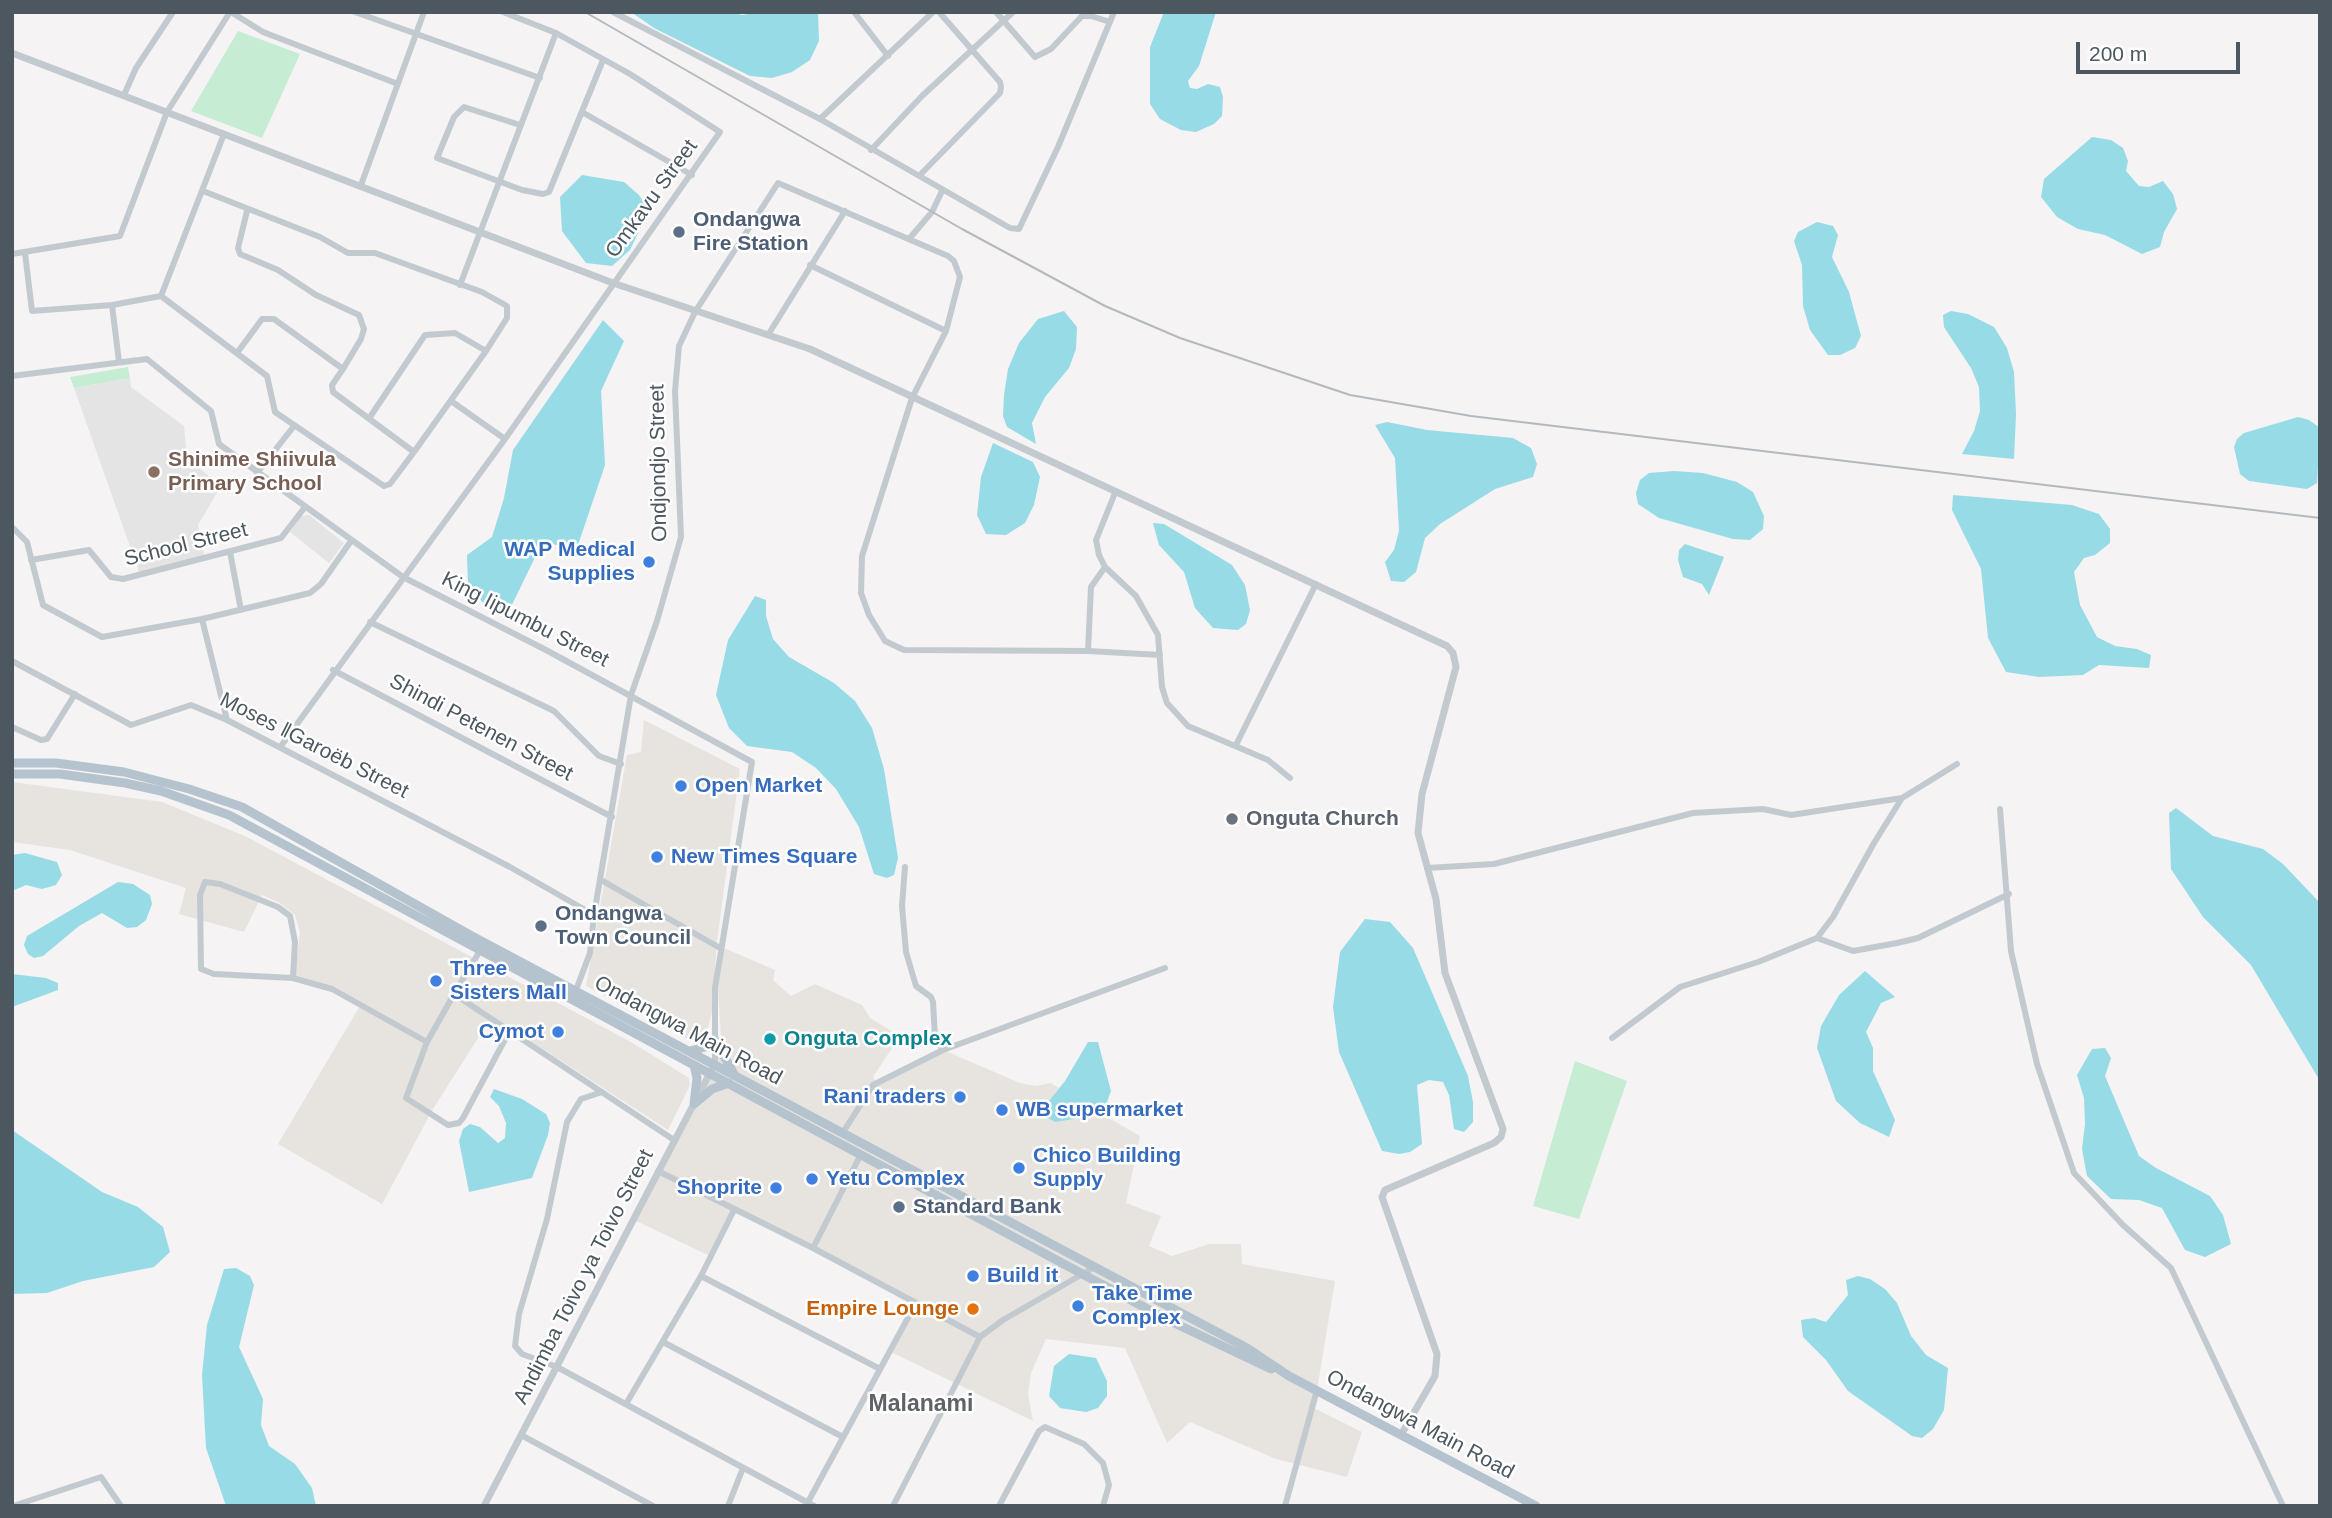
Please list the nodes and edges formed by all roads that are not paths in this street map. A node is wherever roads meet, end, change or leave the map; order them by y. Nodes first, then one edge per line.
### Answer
1 (173, 12) edge
2 (230, 12) edge
3 (355, 12) edge
4 (424, 12) edge
5 (503, 12) edge
6 (613, 12) edge
7 (855, 12) edge
8 (936, 12) edge
9 (996, 12) edge
10 (1013, 12) edge
11 (1114, 12) edge
12 (1003, 21) junction
13 (1110, 22) junction
14 (416, 33) junction
15 (556, 33) junction
16 (972, 50) junction
17 (12, 53) edge
18 (888, 56) junction
19 (603, 60) junction
20 (540, 79) junction
21 (398, 84) junction
22 (124, 95) junction
23 (167, 112) junction
24 (582, 112) junction
25 (820, 119) junction
26 (520, 125) junction
27 (224, 134) junction
28 (871, 150) junction
29 (692, 175) junction
30 (920, 175) junction
31 (498, 181) junction
32 (360, 185) junction
33 (203, 191) junction
34 (942, 191) junction
35 (247, 211) junction
36 (845, 211) junction
37 (480, 230) junction
38 (909, 239) junction
39 (25, 253) junction
40 (12, 254) edge
41 (810, 265) junction
42 (613, 282) junction
43 (460, 285) junction
44 (161, 296) junction
45 (111, 305) junction
46 (695, 312) junction
47 (946, 331) junction
48 (768, 335) junction
49 (485, 351) junction
50 (237, 353) junction
51 (119, 362) junction
52 (343, 369) junction
53 (12, 376) edge
54 (912, 398) junction
55 (451, 401) junction
56 (370, 417) junction
57 (294, 426) junction
58 (505, 439) junction
59 (414, 452) junction
60 (257, 473) junction
61 (1115, 493) junction
62 (305, 507) junction
63 (12, 527) edge
64 (351, 541) junction
65 (230, 552) junction
66 (31, 559) junction
67 (1105, 567) junction
68 (403, 577) junction
69 (1316, 584) junction
70 (241, 610) junction
71 (202, 620) junction
72 (370, 622) junction
73 (1088, 651) junction
74 (1160, 655) junction
75 (12, 661) edge
76 (333, 670) junction
77 (75, 694) junction
78 (631, 695) junction
79 (227, 720) junction
80 (12, 727) edge
81 (281, 746) junction
82 (1236, 746) junction
83 (12, 763) edge
84 (621, 764) junction
85 (1957, 764) dead end
86 (12, 774) edge
87 (1290, 778) dead end
88 (206, 794) junction
89 (1902, 798) junction
90 (202, 804) junction
91 (2000, 810) dead end
92 (612, 817) junction
93 (905, 867) dead end
94 (1427, 868) junction
95 (601, 880) junction
96 (2009, 894) junction
97 (594, 915) junction
98 (1817, 938) junction
99 (482, 947) junction
100 (720, 948) junction
101 (1165, 968) dead end
102 (293, 978) junction
103 (576, 990) junction
104 (454, 994) junction
105 (509, 1032) junction
106 (1612, 1038) dead end
107 (715, 1040) junction
108 (427, 1042) junction
109 (650, 1042) junction
110 (943, 1050) junction
111 (690, 1051) junction
112 (715, 1064) junction
113 (694, 1065) junction
114 (710, 1073) junction
115 (732, 1079) junction
116 (602, 1092) junction
117 (694, 1104) junction
118 (840, 1138) junction
119 (674, 1140) junction
120 (861, 1154) junction
121 (659, 1171) junction
122 (930, 1186) junction
123 (734, 1210) junction
124 (813, 1248) junction
125 (1093, 1268) junction
126 (1084, 1274) junction
127 (701, 1276) junction
128 (916, 1303) junction
129 (980, 1337) junction
130 (663, 1342) junction
131 (557, 1367) junction
132 (880, 1368) junction
133 (1289, 1376) junction
134 (1317, 1390) junction
135 (626, 1404) junction
136 (521, 1435) junction
137 (1401, 1435) junction
138 (843, 1437) junction
139 (743, 1468) junction
140 (487, 1504) edge
141 (811, 1504) edge
142 (13, 1506) edge
143 (121, 1506) edge
144 (653, 1506) edge
145 (728, 1506) edge
146 (893, 1506) edge
147 (999, 1506) edge
148 (1102, 1506) edge
149 (1285, 1506) edge
150 (1536, 1506) edge
151 (2283, 1506) edge

1 - 22 street
2 - 21 street
2 - 23 street
3 - 14 street
4 - 14 street
5 - 15 street, Omkavu Street
6 - 25 street
7 - 18 street
8 - 16 street
8 - 18 street
9 - 12 street
10 - 12 street
11 - 13 street
12 - 13 street
12 - 16 street
13 - 34 street
14 - 20 street
14 - 21 street
15 - 19 street, Omkavu Street
15 - 20 street
16 - 28 street
16 - 30 street
17 - 22 street
18 - 25 street
19 - 24 street
19 - 29 street, Omkavu Street
20 - 26 street
21 - 32 street
22 - 23 street
23 - 27 street
23 - 39 street
24 - 29 street
24 - 31 street
25 - 28 street
26 - 31 street
26 - 31 street
27 - 32 street
27 - 33 street
28 - 30 street
29 - 42 street, Omkavu Street
30 - 34 street
31 - 37 street
32 - 37 street
33 - 35 street
33 - 44 street
34 - 38 street
35 - 43 street
35 - 52 street
36 - 38 street
36 - 41 street
36 - 46 street, Ondjondjo Street
37 - 42 street
37 - 43 street
38 - 47 street
39 - 40 street
39 - 45 street
41 - 47 street
41 - 48 street
42 - 46 street
42 - 58 street, Omkavu Street
43 - 49 street
44 - 45 street
44 - 50 street
45 - 51 street
46 - 48 street
46 - 78 street, Ondjondjo Street
47 - 54 street
48 - 54 street
49 - 55 street
49 - 56 street
50 - 52 street
50 - 57 street
51 - 53 street, King Iipumbu Street
51 - 60 street, King Iipumbu Street
52 - 56 street
54 - 61 street
54 - 73 street
55 - 58 street
55 - 59 street
56 - 59 street
57 - 59 street
57 - 60 street
58 - 68 street, Omkavu Street
60 - 62 street, King Iipumbu Street
61 - 67 street
61 - 69 street
62 - 64 street, King Iipumbu Street
62 - 65 street, School Street
63 - 66 street
64 - 68 street, King Iipumbu Street
64 - 70 street
65 - 66 street, School Street
65 - 70 street
66 - 71 street
67 - 73 street
67 - 74 street
68 - 72 street, Omkavu Street
68 - 78 street, King Iipumbu Street
69 - 82 street
69 - 94 street
70 - 71 street
71 - 79 street
72 - 76 street, Omkavu Street
72 - 84 street
73 - 74 street
74 - 82 street
75 - 77 street, Moses ǁGaroëb Street
76 - 81 street, Omkavu Street
76 - 92 street, Shindi Petenen Street
77 - 79 street, Moses ǁGaroëb Street
77 - 80 street
78 - 84 street, Ondjondjo Street
78 - 100 street, King Iipumbu Street
79 - 81 street, Moses ǁGaroëb Street
81 - 97 street, Moses ǁGaroëb Street
82 - 87 street
83 - 88 main road, Ondangwa Main Road
84 - 92 street, Ondjondjo Street
85 - 89 street
86 - 90 main road, Ondangwa Main Road
88 - 90 main road
88 - 99 main road, Ondangwa Main Road
89 - 94 street
89 - 98 street
90 - 99 main road, Ondangwa Main Road
91 - 96 street
92 - 95 street, Ondjondjo Street
93 - 110 street
94 - 137 street
95 - 97 street, Ondjondjo Street
95 - 100 street
96 - 98 street
96 - 151 street
97 - 103 street, Ondjondjo Street
98 - 106 street
99 - 103 main road, Ondangwa Main Road
99 - 104 street
99 - 109 main road, Ondangwa Main Road
100 - 107 street
101 - 110 street
102 - 102 street
102 - 108 street
103 - 109 street
103 - 111 main road, Ondangwa Main Road
104 - 105 street
104 - 108 street
105 - 108 street
105 - 116 street
107 - 111 main road
107 - 112 street
107 - 115 main road
109 - 113 main road, Ondangwa Main Road
110 - 118 street
111 - 112 main road, Ondangwa Main Road
112 - 114 street, Andimba Toivo ya Toivo Street
112 - 115 main road, Ondangwa Main Road
113 - 114 main road, Ondangwa Main Road
113 - 117 main road
114 - 115 main road, Ondangwa Main Road
114 - 117 street, Andimba Toivo ya Toivo Street
115 - 117 main road
115 - 118 main road, Ondangwa Main Road
116 - 119 street
116 - 131 street
117 - 119 street, Andimba Toivo ya Toivo Street
118 - 120 main road, Ondangwa Main Road
118 - 122 main road, Ondangwa Main Road
119 - 121 street, Andimba Toivo ya Toivo Street
120 - 122 main road, Ondangwa Main Road
120 - 124 street
121 - 123 street
121 - 131 street, Andimba Toivo ya Toivo Street
122 - 125 main road, Ondangwa Main Road
122 - 126 main road, Ondangwa Main Road
123 - 124 street
123 - 127 street
124 - 128 street
125 - 126 street
125 - 133 main road, Ondangwa Main Road
126 - 129 street
126 - 133 main road, Ondangwa Main Road
127 - 130 street
127 - 132 street
128 - 129 street
128 - 132 street
129 - 146 street
130 - 135 street
130 - 138 street
131 - 135 street
131 - 136 street, Andimba Toivo ya Toivo Street
132 - 138 street
133 - 134 main road, Ondangwa Main Road
134 - 137 main road, Ondangwa Main Road
134 - 149 street
135 - 139 street
136 - 140 street, Andimba Toivo ya Toivo Street
136 - 144 street
137 - 150 main road, Ondangwa Main Road
138 - 141 street
139 - 141 street
139 - 145 street
142 - 143 street
147 - 148 street

